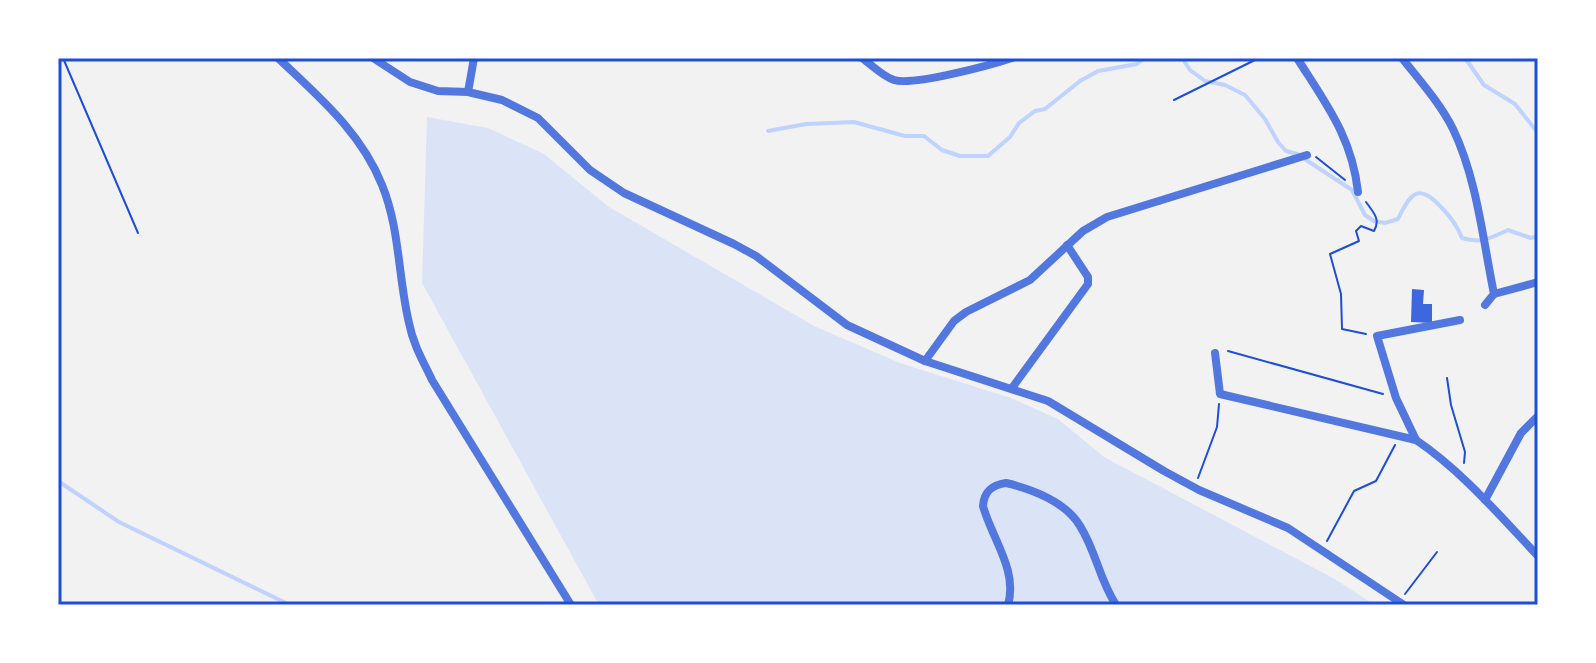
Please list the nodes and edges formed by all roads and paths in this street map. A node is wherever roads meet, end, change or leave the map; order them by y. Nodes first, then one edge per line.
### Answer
1 (63, 58) edge
2 (278, 58) edge
3 (373, 58) edge
4 (474, 58) edge
5 (862, 58) edge
6 (1012, 58) edge
7 (1259, 58) edge
8 (1297, 58) edge
9 (1402, 58) edge
10 (468, 92) junction
11 (1174, 100) dead end
12 (1303, 156) dead end
13 (1358, 192) dead end
14 (1378, 223) dead end
15 (138, 233) dead end
16 (1067, 245) junction
17 (1538, 282) edge
18 (1494, 294) junction
19 (1485, 305) dead end
20 (1460, 320) dead end
21 (1377, 336) junction
22 (1215, 353) joint
23 (925, 361) junction
24 (1447, 378) dead end
25 (1012, 388) junction
26 (1220, 394) junction
27 (1396, 398) junction
28 (1538, 416) edge
29 (1399, 436) junction
30 (1416, 440) junction
31 (1465, 452) dead end
32 (1194, 487) junction
33 (1485, 500) junction
34 (1323, 549) junction
35 (1437, 552) dead end
36 (1538, 556) edge
37 (1402, 603) edge
38 (571, 605) edge
39 (1008, 605) edge
40 (1116, 605) edge

1 - 15 path
2 - 38 street
3 - 10 street
4 - 10 street
5 - 6 street
7 - 11 path
8 - 13 street
9 - 18 street
10 - 23 street
12 - 16 street
14 - 21 path
16 - 23 street
16 - 25 street
17 - 18 street
18 - 19 street
20 - 21 street
21 - 27 street
22 - 26 street
22 - 27 path
23 - 25 street
24 - 31 path
25 - 32 street
26 - 29 street
26 - 32 path
27 - 30 street
28 - 33 street
29 - 30 street
29 - 34 path
30 - 33 street
32 - 34 street
33 - 36 street
34 - 37 street
35 - 37 path
39 - 40 street

